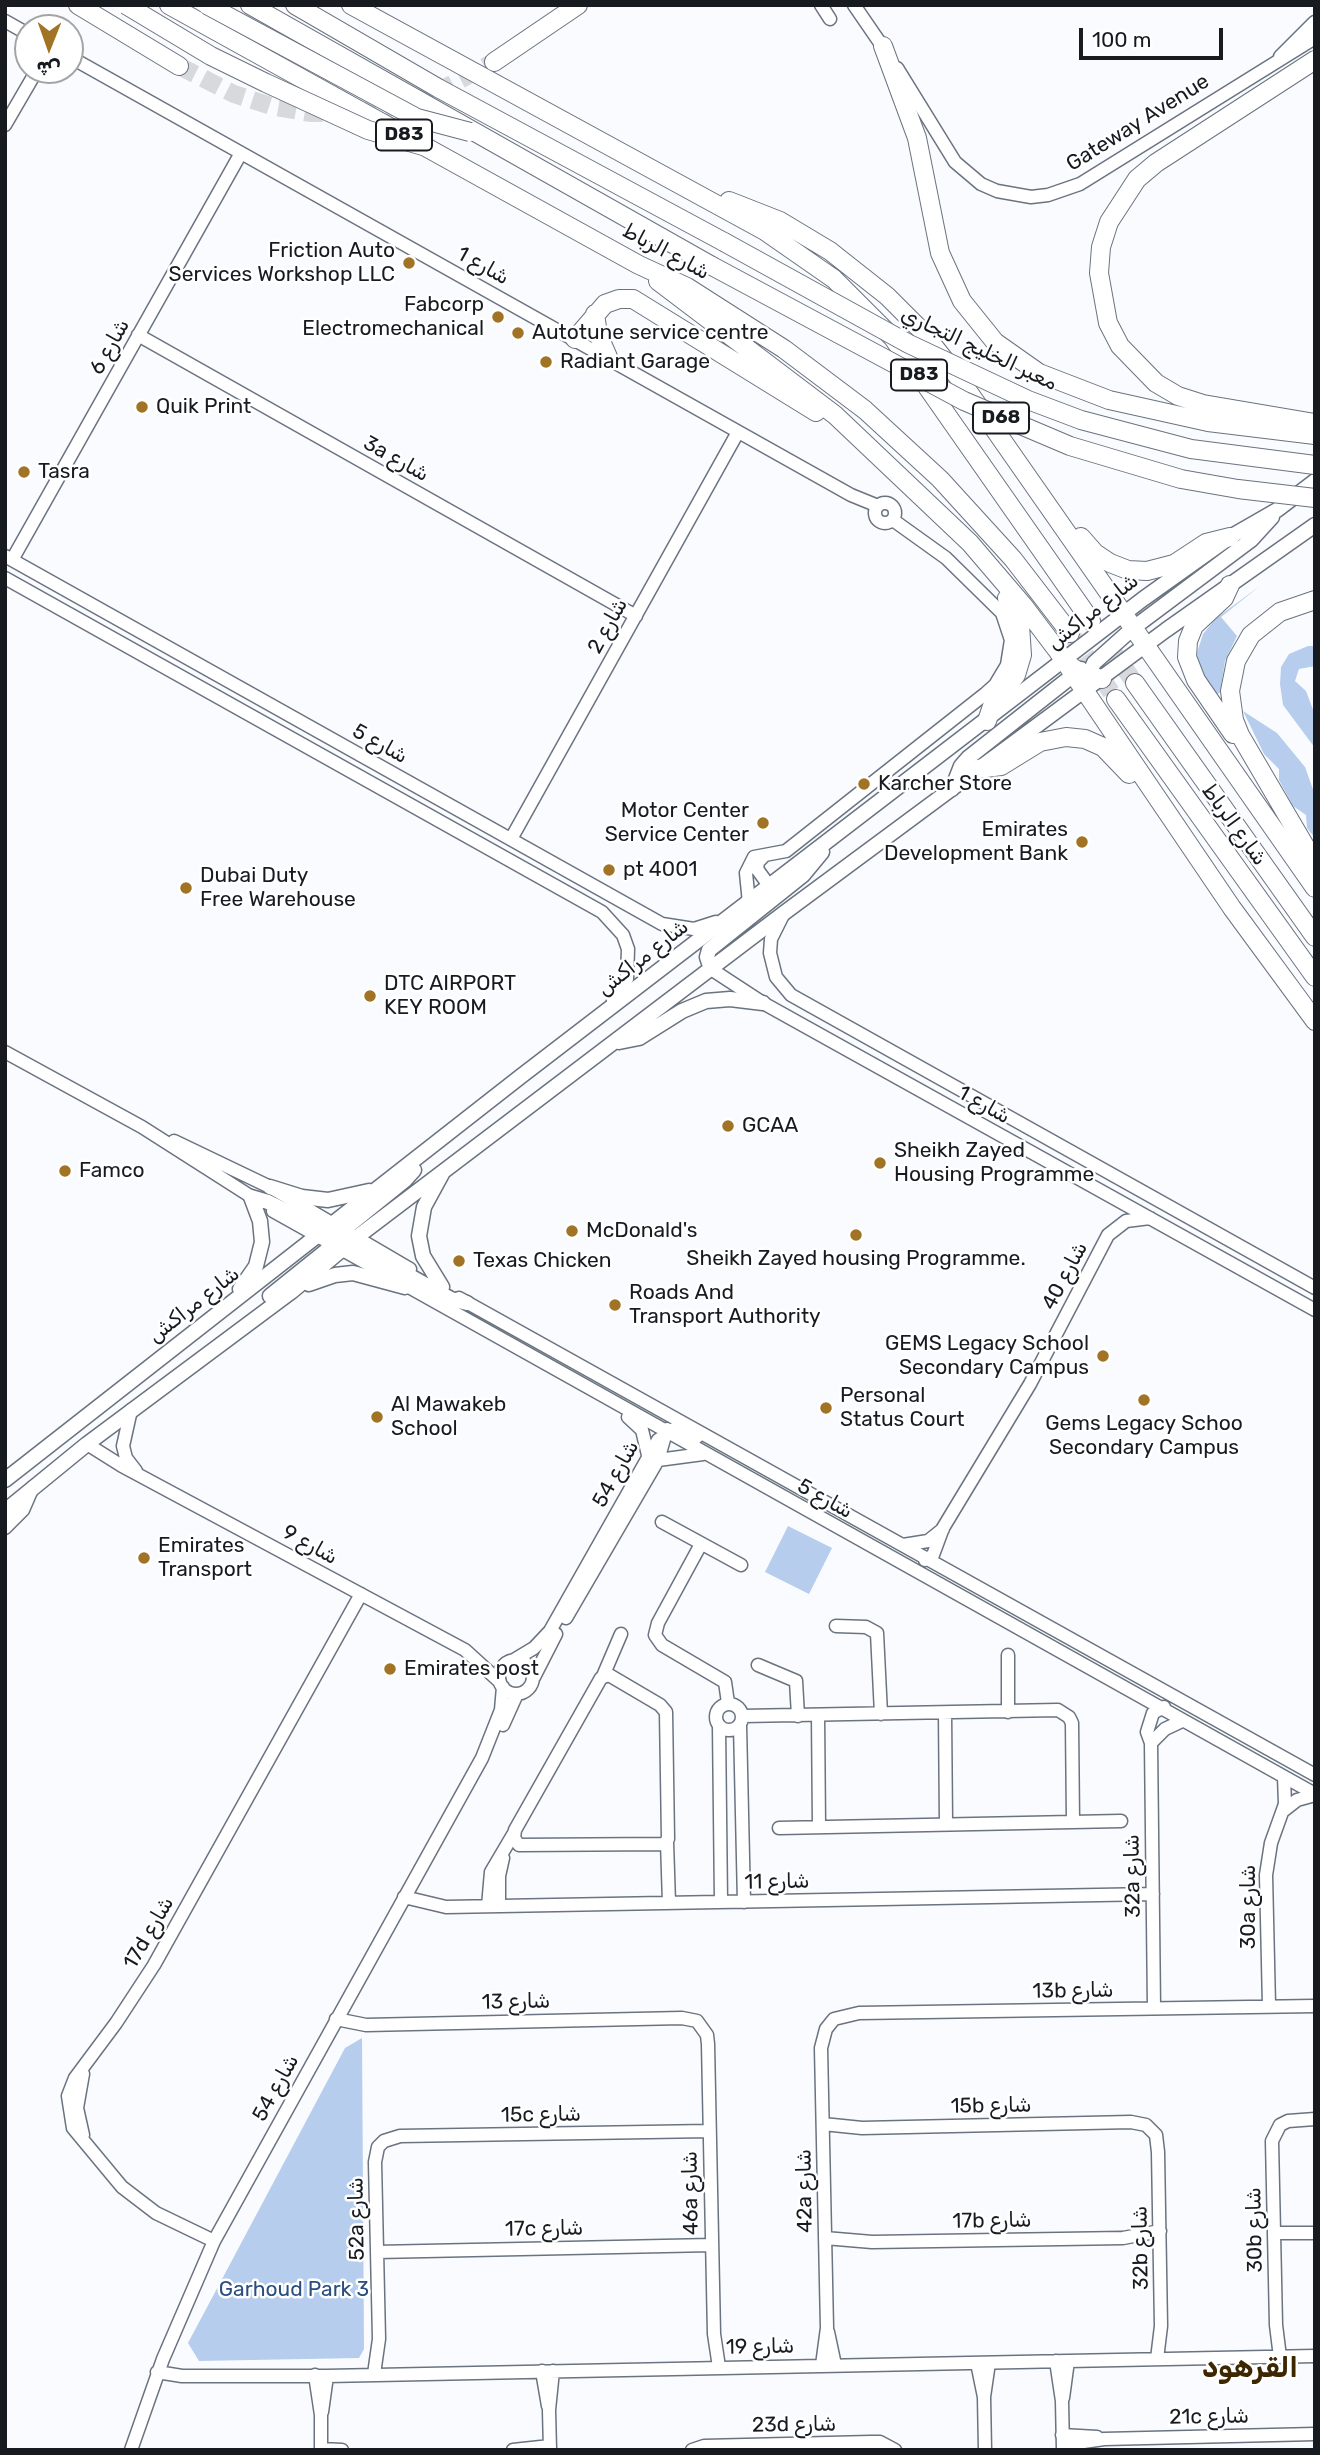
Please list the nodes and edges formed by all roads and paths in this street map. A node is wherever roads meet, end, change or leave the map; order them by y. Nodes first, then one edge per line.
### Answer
1 (78, 5) edge
2 (126, 5) edge
3 (169, 5) edge
4 (207, 5) edge
5 (250, 5) edge
6 (295, 5) edge
7 (351, 5) edge
8 (578, 5) edge
9 (821, 5) edge
10 (854, 5) edge
11 (830, 19) dead end
12 (1315, 23) edge
13 (1315, 38) edge
14 (883, 46) junction
15 (1281, 57) junction
16 (1315, 60) edge
17 (494, 62) tunnel mouth
18 (84, 65) edge
19 (179, 66) tunnel mouth
20 (1315, 75) edge
21 (29, 84) edge
22 (1244, 106) junction
23 (5, 125) edge
24 (470, 132) junction
25 (423, 146) junction
26 (241, 153) junction
27 (689, 189) junction
28 (723, 242) joint
29 (639, 265) junction
30 (712, 266) joint
31 (595, 314) junction
32 (138, 335) junction
33 (575, 339) junction
34 (608, 357) junction
35 (1315, 423) edge
36 (738, 432) junction
37 (1315, 435) edge
38 (871, 449) junction
39 (1315, 465) edge
40 (1315, 481) edge
41 (1315, 498) edge
42 (1277, 510) junction
43 (1054, 515) junction
44 (1315, 525) edge
45 (1230, 537) junction
46 (970, 543) junction
47 (8, 558) edge
48 (5, 578) edge
49 (1230, 585) junction
50 (1315, 600) edge
51 (636, 616) junction
52 (1091, 621) tunnel mouth
53 (1127, 622) junction
54 (1070, 633) tunnel mouth
55 (1144, 646) junction
56 (1081, 676) junction
57 (1135, 683) tunnel mouth
58 (1116, 699) tunnel mouth
59 (987, 721) junction
60 (1252, 759) junction
61 (978, 769) junction
62 (951, 790) junction
63 (1157, 796) junction
64 (444, 802) junction
65 (433, 817) junction
66 (511, 839) junction
67 (827, 842) junction
68 (767, 854) junction
69 (1315, 863) edge
70 (770, 887) junction
71 (1315, 888) edge
72 (745, 906) junction
73 (784, 913) junction
74 (1315, 937) edge
75 (711, 969) junction
76 (1315, 977) edge
77 (763, 1003) junction
78 (1315, 1021) edge
79 (594, 1022) junction
80 (615, 1043) junction
81 (5, 1052) edge
82 (148, 1131) junction
83 (421, 1156) junction
84 (444, 1172) junction
85 (1120, 1180) junction
86 (270, 1187) junction
87 (380, 1187) junction
88 (251, 1197) junction
89 (1123, 1204) junction
90 (1150, 1218) junction
91 (1108, 1235) junction
92 (337, 1237) junction
93 (405, 1287) junction
94 (442, 1287) junction
95 (1315, 1288) edge
96 (291, 1292) junction
97 (467, 1303) junction
98 (229, 1304) junction
99 (1315, 1310) edge
100 (237, 1332) junction
101 (620, 1406) junction
102 (131, 1410) junction
103 (664, 1410) junction
104 (667, 1432) junction
105 (87, 1444) junction
106 (703, 1454) junction
107 (653, 1458) junction
108 (18, 1470) junction
109 (136, 1472) junction
110 (5, 1480) edge
111 (33, 1486) junction
112 (804, 1490) junction
113 (5, 1491) edge
114 (5, 1511) edge
115 (810, 1513) junction
116 (662, 1522) dead end
117 (5, 1528) edge
118 (943, 1528) junction
119 (701, 1544) junction
120 (903, 1545) junction
121 (930, 1559) junction
122 (741, 1565) dead end
123 (361, 1594) junction
124 (835, 1626) dead end
125 (621, 1634) dead end
126 (465, 1650) junction
127 (1008, 1656) dead end
128 (513, 1660) junction
129 (758, 1665) dead end
130 (603, 1676) junction
131 (534, 1677) junction
132 (501, 1685) junction
133 (517, 1694) junction
134 (728, 1703) junction
135 (1158, 1708) junction
136 (1008, 1712) junction
137 (945, 1713) junction
138 (881, 1714) junction
139 (818, 1715) junction
140 (798, 1716) junction
141 (741, 1721) junction
142 (1182, 1721) junction
143 (719, 1726) junction
144 (1151, 1743) junction
145 (1260, 1744) junction
146 (482, 1758) junction
147 (1315, 1775) edge
148 (1284, 1777) junction
149 (1315, 1795) edge
150 (1283, 1811) junction
151 (1121, 1821) dead end
152 (1073, 1822) junction
153 (946, 1824) junction
154 (819, 1827) junction
155 (779, 1828) dead end
156 (514, 1833) junction
157 (667, 1842) junction
158 (519, 1845) junction
159 (721, 1847) junction
160 (744, 1847) junction
161 (1153, 1894) junction
162 (402, 1901) junction
163 (721, 1902) junction
164 (744, 1902) junction
165 (669, 1903) junction
166 (494, 1906) junction
167 (1269, 2006) junction
168 (1315, 2006) edge
169 (1154, 2008) junction
170 (339, 2014) junction
171 (834, 2019) joint
172 (697, 2021) joint
173 (1315, 2119) edge
174 (823, 2129) junction
175 (709, 2131) junction
176 (1156, 2135) joint
177 (378, 2147) joint
178 (1274, 2233) junction
179 (1315, 2233) edge
180 (1160, 2237) junction
181 (214, 2241) junction
182 (826, 2242) junction
183 (712, 2245) junction
184 (377, 2252) junction
185 (1315, 2356) edge
186 (1276, 2357) junction
187 (163, 2359) junction
188 (1162, 2359) junction
189 (1062, 2361) junction
190 (983, 2362) junction
191 (829, 2365) junction
192 (714, 2367) junction
193 (547, 2371) junction
194 (158, 2372) junction
195 (379, 2374) junction
196 (206, 2376) junction
197 (321, 2376) junction
198 (1315, 2434) edge
199 (1062, 2443) edge
200 (550, 2448) edge
201 (321, 2449) edge
202 (131, 2450) edge
203 (342, 2450) edge
204 (513, 2450) edge
205 (692, 2450) edge
206 (895, 2450) edge
207 (985, 2450) edge

1 - 19 highway
2 - 25 highway, bridge
3 - 25 highway, شارع الرباط / D83
4 - 24 highway, bridge
5 - 24 highway, شارع الرباط / D83
6 - 28 highway, شارع الرباط / D83
7 - 27 highway, D83
8 - 17 highway
9 - 11 street
10 - 14 street, Gateway Avenue
12 - 15 main road
13 - 15 street, Gateway Avenue
14 - 15 street, Gateway Avenue
14 - 37 highway
16 - 22 highway
18 - 26 street, شارع 1
20 - 22 highway
21 - 23 street
22 - 35 highway
24 - 30 highway, شارع الرباط / D83
25 - 29 highway, شارع الرباط / D83
26 - 32 street, شارع 6
26 - 33 street, شارع 1
27 - 43 highway
27 - 52 highway, D83
28 - 39 highway, معبر الخليج التجاري / D68, bridge
29 - 38 highway
29 - 54 highway, شارع الرباط / D83
30 - 41 highway, D68, bridge
31 - 33 highway
31 - 34 highway
31 - 38 highway
32 - 47 street, شارع 6
32 - 51 street, 3a شارع
33 - 34 street, شارع 1
34 - 36 street, شارع 1
36 - 51 street, شارع 2
36 - 68 street, شارع 1
38 - 46 highway
40 - 42 main road, شارع مراكش
42 - 45 main road, شارع مراكش
42 - 53 main road
43 - 45 highway
43 - 53 highway
44 - 49 main road, شارع مراكش
45 - 53 main road, شارع مراكش
46 - 56 highway
46 - 59 highway
47 - 64 street, شارع 5
48 - 65 street, شارع 5
49 - 55 main road, شارع مراكش
49 - 60 highway
50 - 60 highway
51 - 66 street, شارع 2
53 - 55 highway
53 - 56 main road, شارع مراكش
53 - 56 main road
55 - 56 main road, شارع مراكش
55 - 71 highway
56 - 59 main road, شارع مراكش
56 - 61 main road, شارع مراكش
56 - 62 main road
56 - 63 highway
57 - 74 highway, شارع الرباط
58 - 76 highway, شارع الرباط
59 - 67 main road, شارع مراكش
60 - 69 highway
61 - 62 main road, شارع مراكش
61 - 63 highway
62 - 73 main road, شارع مراكش
63 - 78 highway
64 - 65 street
64 - 66 street, شارع 5
65 - 79 street, شارع 5
66 - 72 street, شارع 5
67 - 70 main road, شارع مراكش
67 - 75 main road
68 - 70 street
68 - 72 street
70 - 72 main road, شارع مراكش
72 - 79 main road, شارع مراكش
73 - 75 main road, شارع مراكش
73 - 85 street, شارع 1
75 - 77 street, شارع 1
75 - 80 main road, شارع مراكش
77 - 80 main road
77 - 89 street, شارع 1
79 - 83 main road, شارع مراكش
80 - 84 main road, شارع مراكش
81 - 82 street
82 - 86 street
82 - 88 street
83 - 87 main road, شارع مراكش
83 - 92 main road
84 - 92 main road, شارع مراكش
84 - 94 main road
85 - 89 street
85 - 95 street, شارع 1
86 - 87 main road
86 - 92 street
87 - 92 main road, شارع مراكش
88 - 92 main road
88 - 98 main road
89 - 90 street, شارع 1
89 - 91 street
90 - 91 street, شارع 40
90 - 99 street, شارع 1
91 - 118 street, شارع 40
92 - 93 street, شارع 5
92 - 94 street, شارع 5
92 - 96 main road, شارع مراكش
92 - 97 main road
92 - 98 main road, شارع مراكش
92 - 100 main road
93 - 96 main road
93 - 101 street, شارع 5
94 - 97 street, شارع 5
96 - 100 main road, شارع مراكش
97 - 103 street, شارع 5
98 - 108 main road, شارع مراكش
100 - 102 main road, شارع مراكش
101 - 104 street, شارع 5
101 - 107 street
102 - 105 main road, شارع مراكش
102 - 109 street
103 - 104 street
103 - 112 street, شارع 5
104 - 106 street, شارع 5
104 - 107 street, شارع 54
104 - 112 street
105 - 109 street, شارع 9
105 - 111 main road, شارع مراكش
106 - 107 street
106 - 115 street, شارع 5
107 - 128 street, شارع 54
107 - 131 street, شارع 54
108 - 110 main road, شارع مراكش
108 - 113 main road
109 - 123 street, شارع 9
111 - 114 main road, شارع مراكش
111 - 117 street
112 - 120 street, شارع 5
115 - 121 street
115 - 135 street, شارع 5
116 - 119 street
118 - 120 street
118 - 121 street, شارع 40
119 - 122 street
119 - 134 street
120 - 121 street, شارع 5
121 - 145 street, شارع 5
123 - 126 street, شارع 9
123 - 181 street, 17d شارع
124 - 138 street
125 - 130 street
126 - 128 street, شارع 9
126 - 132 street, شارع 9
127 - 136 street
128 - 131 street
128 - 132 street
129 - 140 street
130 - 156 street
130 - 157 street
131 - 133 street
132 - 133 street
132 - 146 street, شارع 54
133 - 146 street, شارع 54
134 - 141 street
134 - 143 street
135 - 142 street, شارع 5
135 - 144 street, 32a شارع
135 - 145 street
136 - 137 street
136 - 152 street
137 - 138 street
137 - 153 street
138 - 139 street
139 - 140 street
139 - 154 street
140 - 141 street
141 - 143 street
141 - 160 street
142 - 144 street
142 - 148 street, شارع 5
143 - 159 street
144 - 161 street, 32a شارع
145 - 147 street, شارع 5
146 - 162 street, شارع 54
148 - 149 street, شارع 5
148 - 150 street, 30a شارع
149 - 150 street
150 - 167 street, 30a شارع
151 - 152 street
152 - 153 street
153 - 154 street
154 - 155 street
156 - 158 street
156 - 166 street
157 - 158 street
157 - 165 street
158 - 166 street
159 - 160 street
159 - 163 street
160 - 164 street
161 - 164 street, شارع 11
161 - 169 street, 32a شارع
162 - 166 street, شارع 11
162 - 170 street, شارع 54
163 - 164 street, شارع 11
163 - 165 street, شارع 11
165 - 166 street, شارع 11
167 - 168 street, 13b شارع
167 - 169 street, 13b شارع
169 - 171 street, 13b شارع
170 - 172 street, شارع 13
170 - 181 street, شارع 54
171 - 174 street, 42a شارع
172 - 175 street, 46a شارع
173 - 178 street, 30b شارع
174 - 176 street, 15b شارع
174 - 182 street, 42a شارع
175 - 177 street, 15c شارع
175 - 183 street, 46a شارع
176 - 180 street, 32b شارع
177 - 184 street, 52a شارع
178 - 179 street
178 - 186 street, 30b شارع
180 - 182 street, 17b شارع
180 - 188 street, 32b شارع
181 - 187 street, شارع 54
182 - 191 street, 42a شارع
183 - 184 street, 17c شارع
183 - 192 street, 46a شارع
184 - 195 street, 52a شارع
185 - 186 street, شارع 19
186 - 188 street, شارع 19
187 - 194 street, شارع 54
187 - 196 street, شارع 19
188 - 189 street, شارع 19
189 - 190 street, شارع 19
189 - 199 street
190 - 191 street, شارع 19
190 - 207 street
191 - 192 street, شارع 19
192 - 193 street, شارع 19
193 - 195 street, شارع 19
193 - 200 street
194 - 196 street, شارع 19
194 - 202 street, شارع 54
195 - 197 street, شارع 19
196 - 197 street, شارع 19
197 - 201 street
198 - 199 street, 21c شارع
200 - 204 street
201 - 203 street
205 - 206 street, 23d شارع

